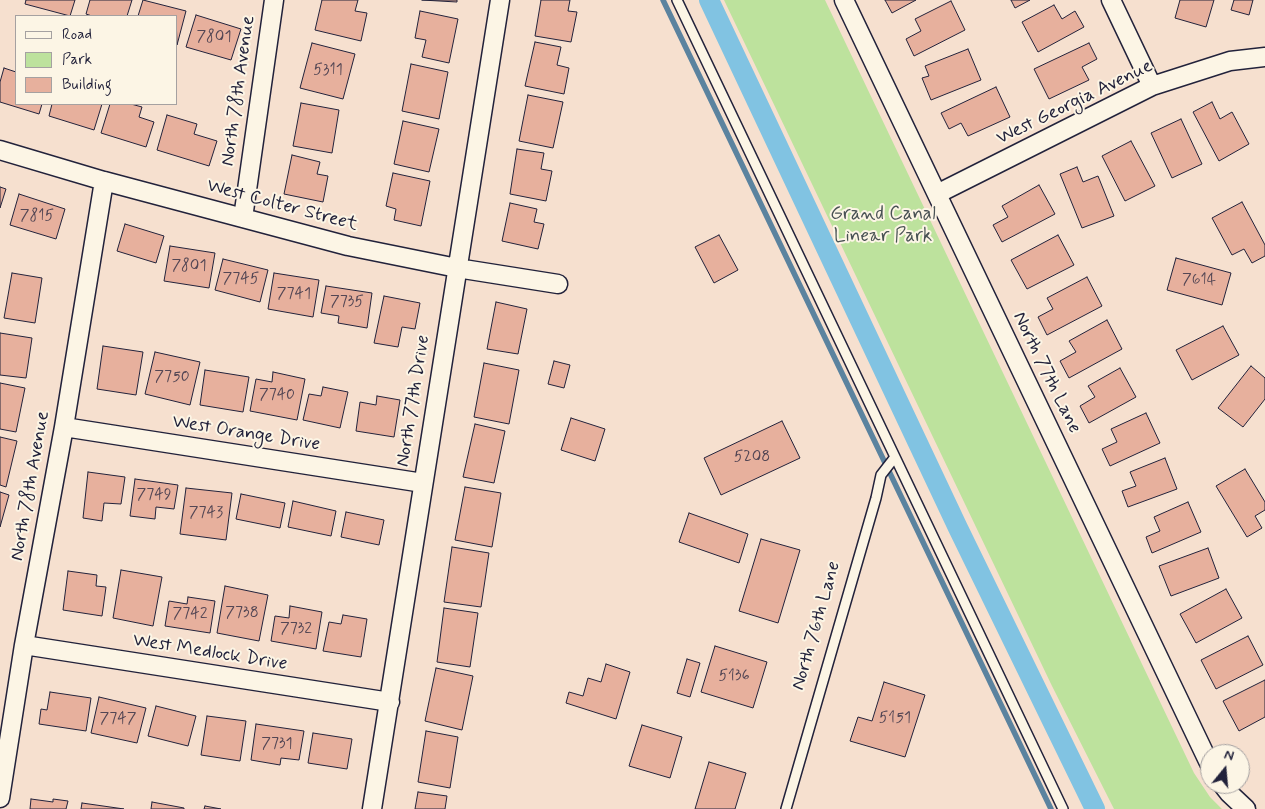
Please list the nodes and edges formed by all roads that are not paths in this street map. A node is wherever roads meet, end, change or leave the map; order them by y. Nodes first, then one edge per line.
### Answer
1 (274, 0) edge
2 (500, 0) edge
3 (677, 0) edge
4 (844, 0) edge
5 (1111, 0) edge
6 (1265, 57) edge
7 (1152, 86) junction
8 (0, 150) edge
9 (104, 181) junction
10 (937, 194) junction
11 (243, 218) junction
12 (457, 268) junction
13 (558, 284) dead end
14 (64, 427) junction
15 (892, 460) junction
16 (423, 483) junction
17 (24, 645) junction
18 (390, 702) junction
19 (1200, 744) edge
20 (1230, 794) edge
21 (0, 798) edge
22 (372, 809) edge
23 (786, 809) edge
24 (1063, 809) edge
25 (1246, 809) edge

1 - 11 street, North 78th Avenue
2 - 12 street, North 77th Drive
3 - 15 lane
4 - 10 street, North 77th Lane
5 - 7 street
6 - 7 street, West Georgia Avenue
7 - 10 street, West Georgia Avenue
8 - 9 street, West Colter Street
9 - 11 street, West Colter Street
9 - 14 street, North 78th Avenue
10 - 19 street, North 77th Lane
11 - 12 street, West Colter Street
12 - 13 street, West Colter Street
12 - 16 street, North 77th Drive
14 - 16 street, West Orange Drive
14 - 17 street, North 78th Avenue
15 - 23 lane, North 76th Lane
15 - 24 lane
16 - 18 street, North 77th Drive
17 - 18 street, West Medlock Drive
17 - 21 street, North 78th Avenue
18 - 22 street, North 77th Drive
20 - 25 street

